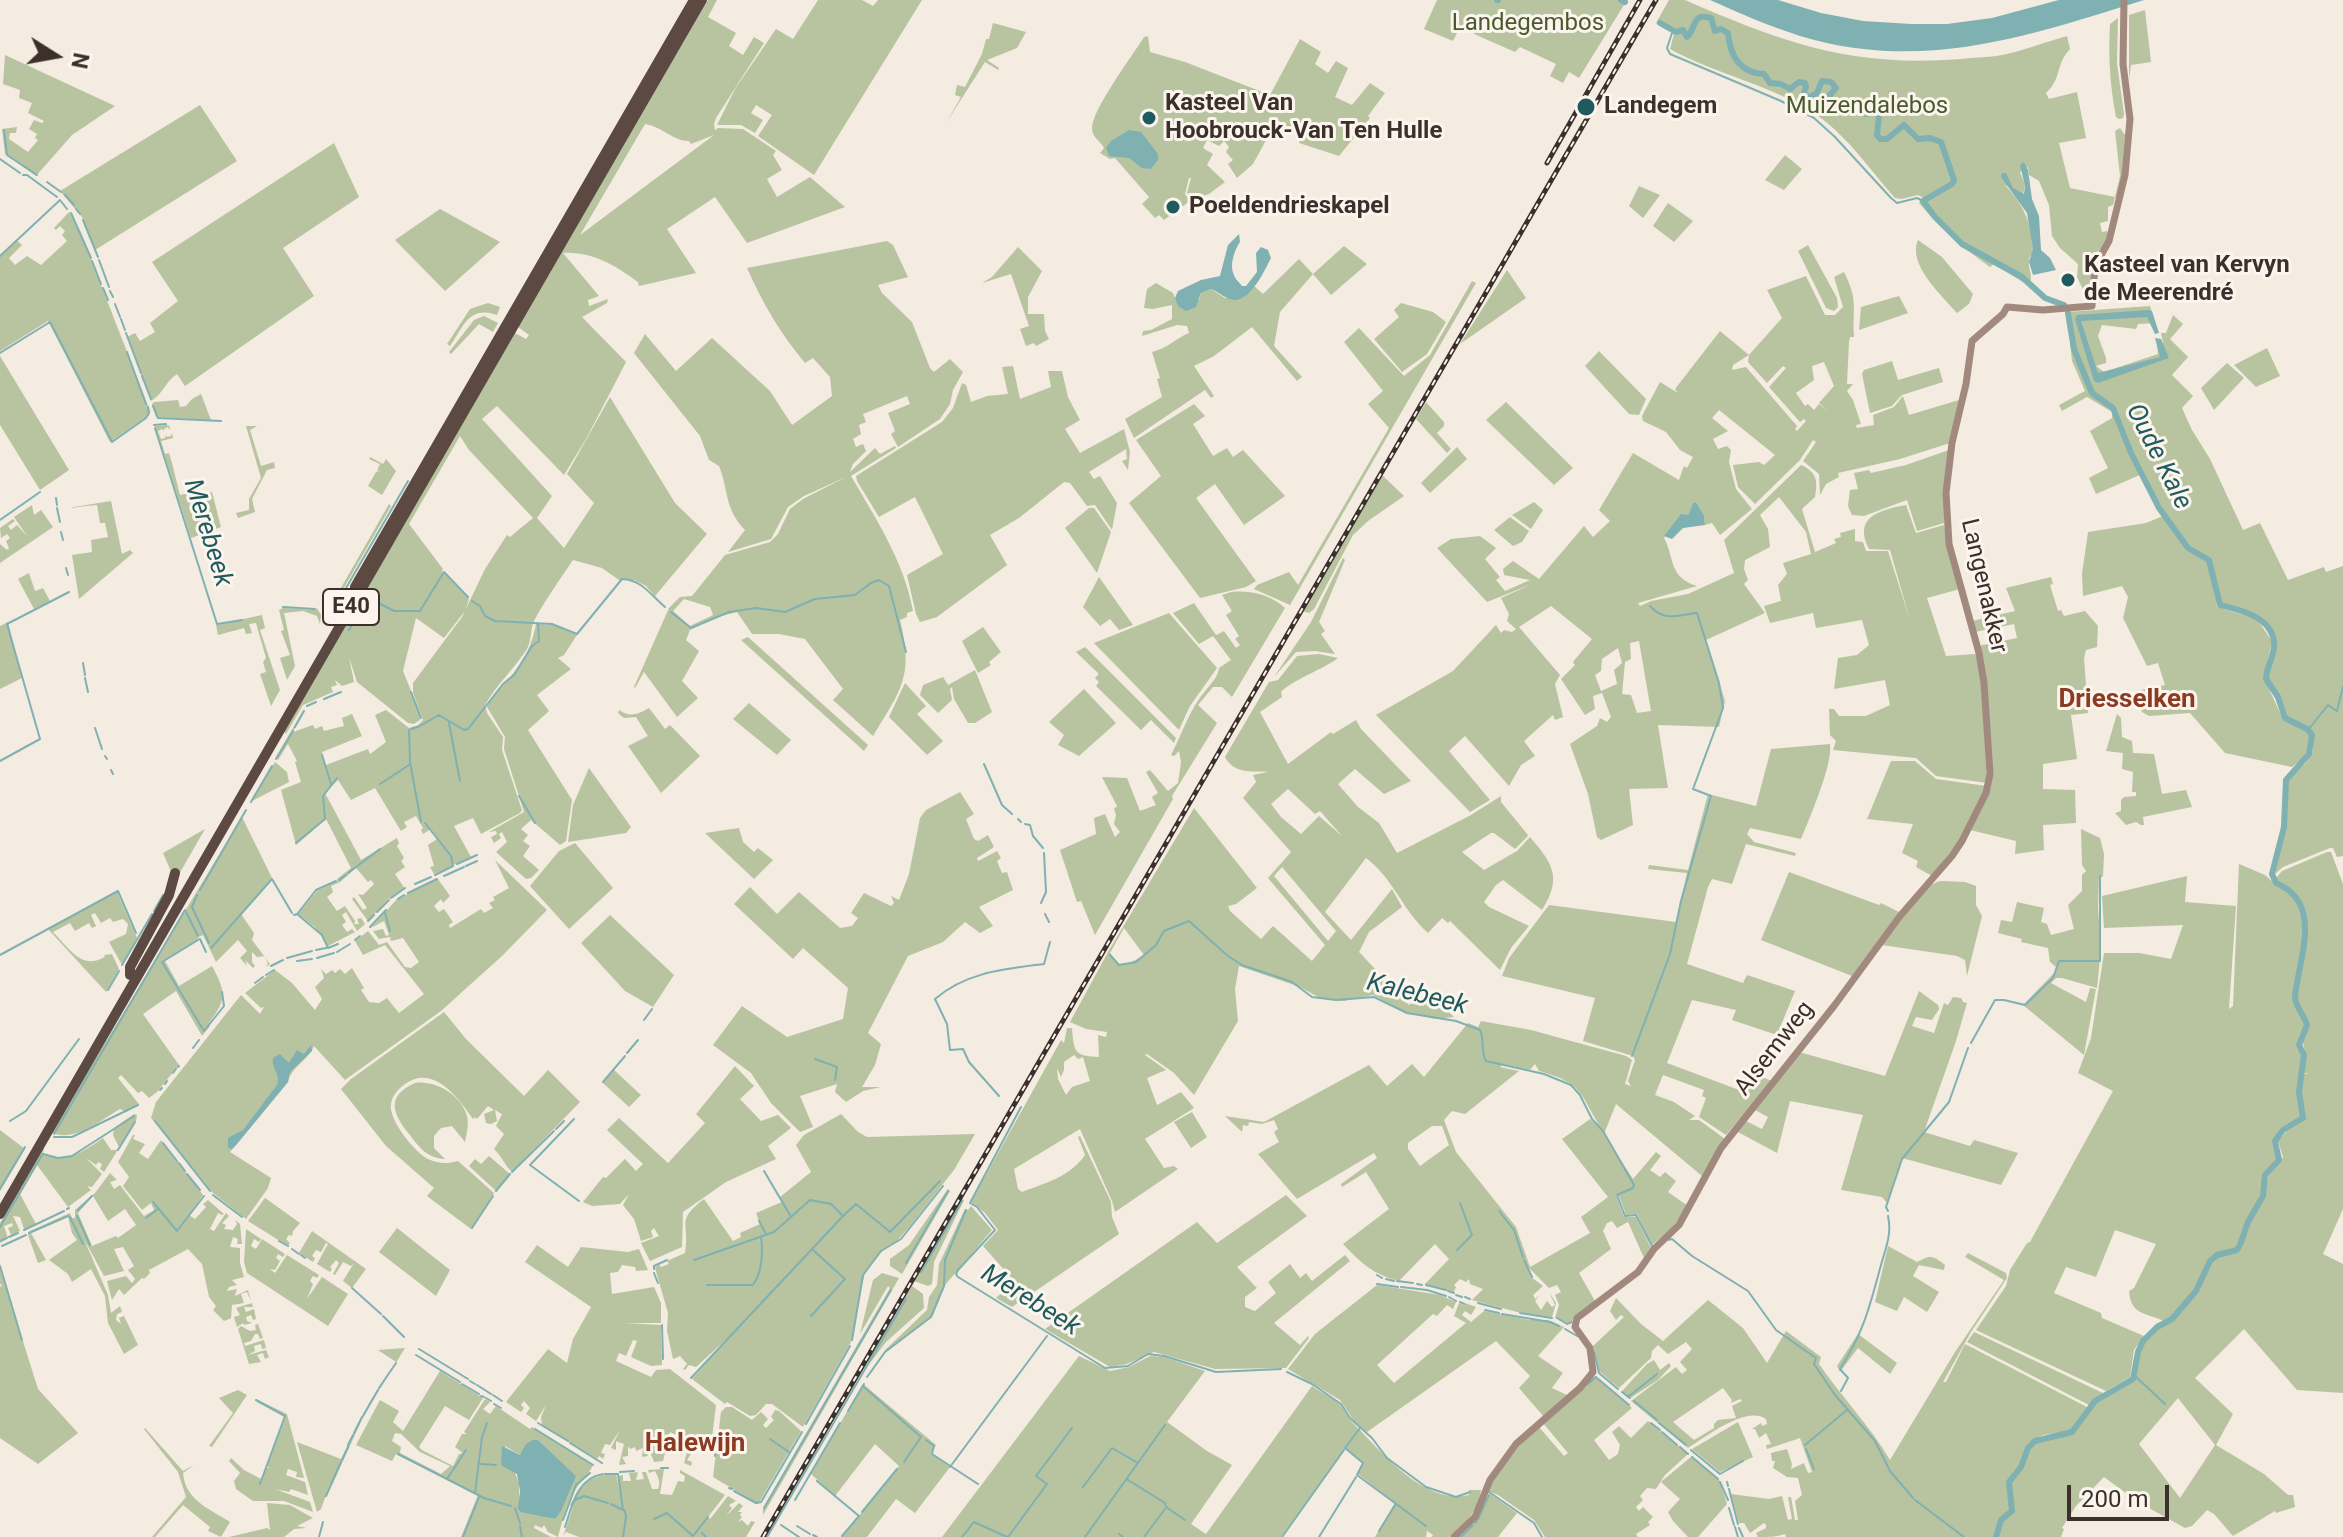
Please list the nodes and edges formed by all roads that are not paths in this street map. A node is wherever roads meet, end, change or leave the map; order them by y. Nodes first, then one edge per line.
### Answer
1 (694, 0) edge
2 (702, 0) edge
3 (2124, 0) edge
4 (175, 873) dead end
5 (1935, 877) joint
6 (130, 975) junction
7 (0, 1201) edge
8 (0, 1214) edge
9 (1454, 1537) edge

1 - 6 highway, E40
2 - 8 highway, E40
3 - 5 main road, Langenakker
4 - 6 highway
5 - 9 main road, Alsemweg
6 - 7 highway, E40

